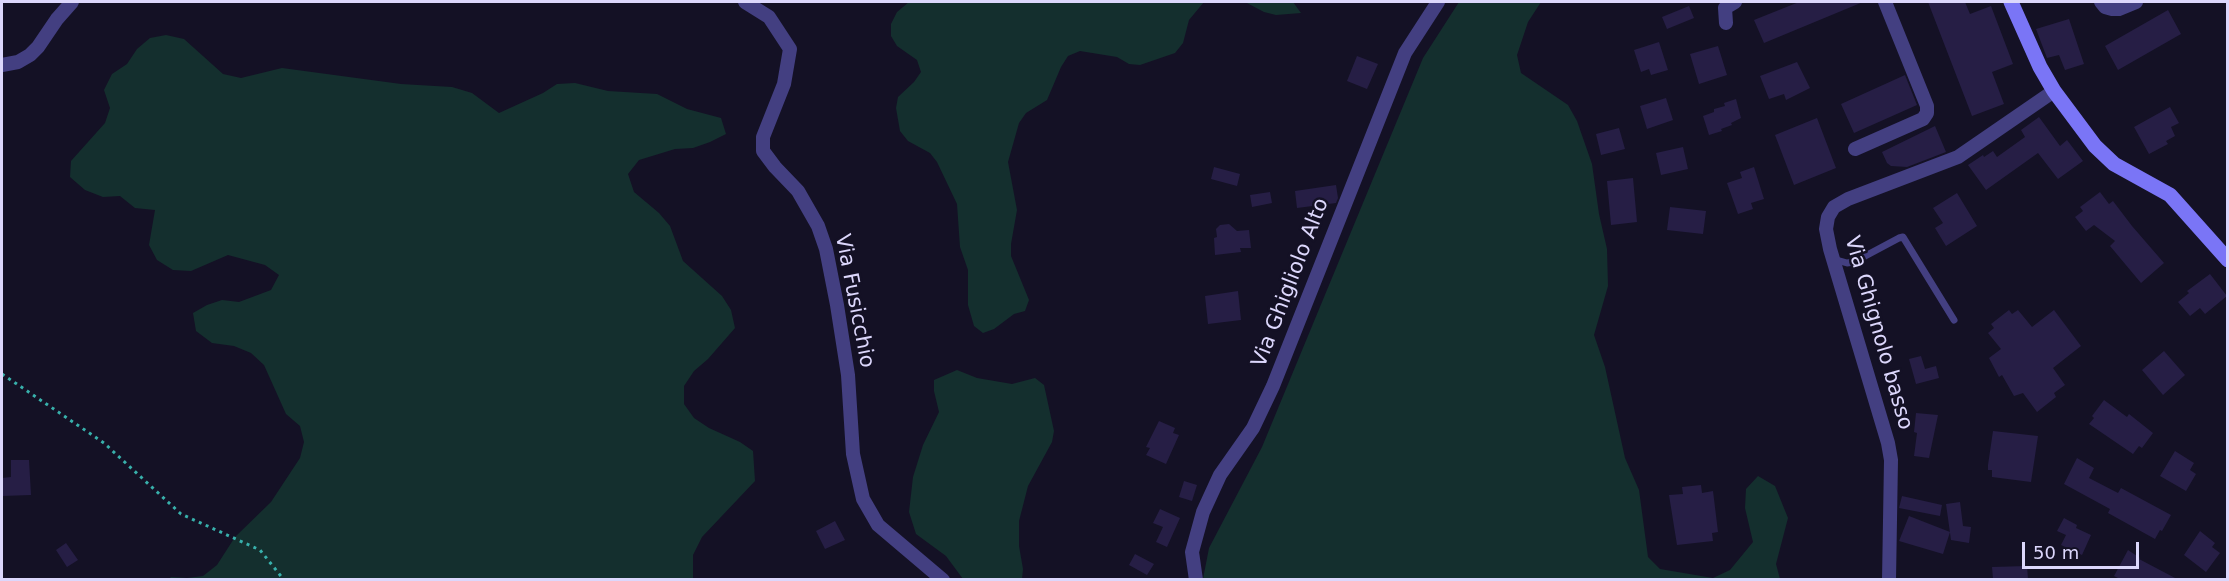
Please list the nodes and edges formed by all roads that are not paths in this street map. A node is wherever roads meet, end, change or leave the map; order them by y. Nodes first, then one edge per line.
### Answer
1 (72, 2) edge
2 (745, 2) edge
3 (1438, 2) edge
4 (1735, 2) edge
5 (1885, 2) edge
6 (2011, 2) edge
7 (2100, 2) edge
8 (2136, 2) edge
9 (1726, 23) dead end
10 (2, 65) edge
11 (2054, 91) junction
12 (1855, 149) dead end
13 (1833, 259) junction
14 (2228, 260) edge
15 (1954, 320) dead end
16 (942, 579) edge
17 (1196, 579) edge
18 (1889, 579) edge

1 - 10 street
2 - 16 street, Via Fusicchio
3 - 17 street, Via Ghigliolo Alto
4 - 9 street
5 - 12 street
6 - 11 street
7 - 8 street
11 - 13 street, Via Ghignolo basso
11 - 14 street
13 - 15 lane
13 - 18 street, Via Ghignolo basso

